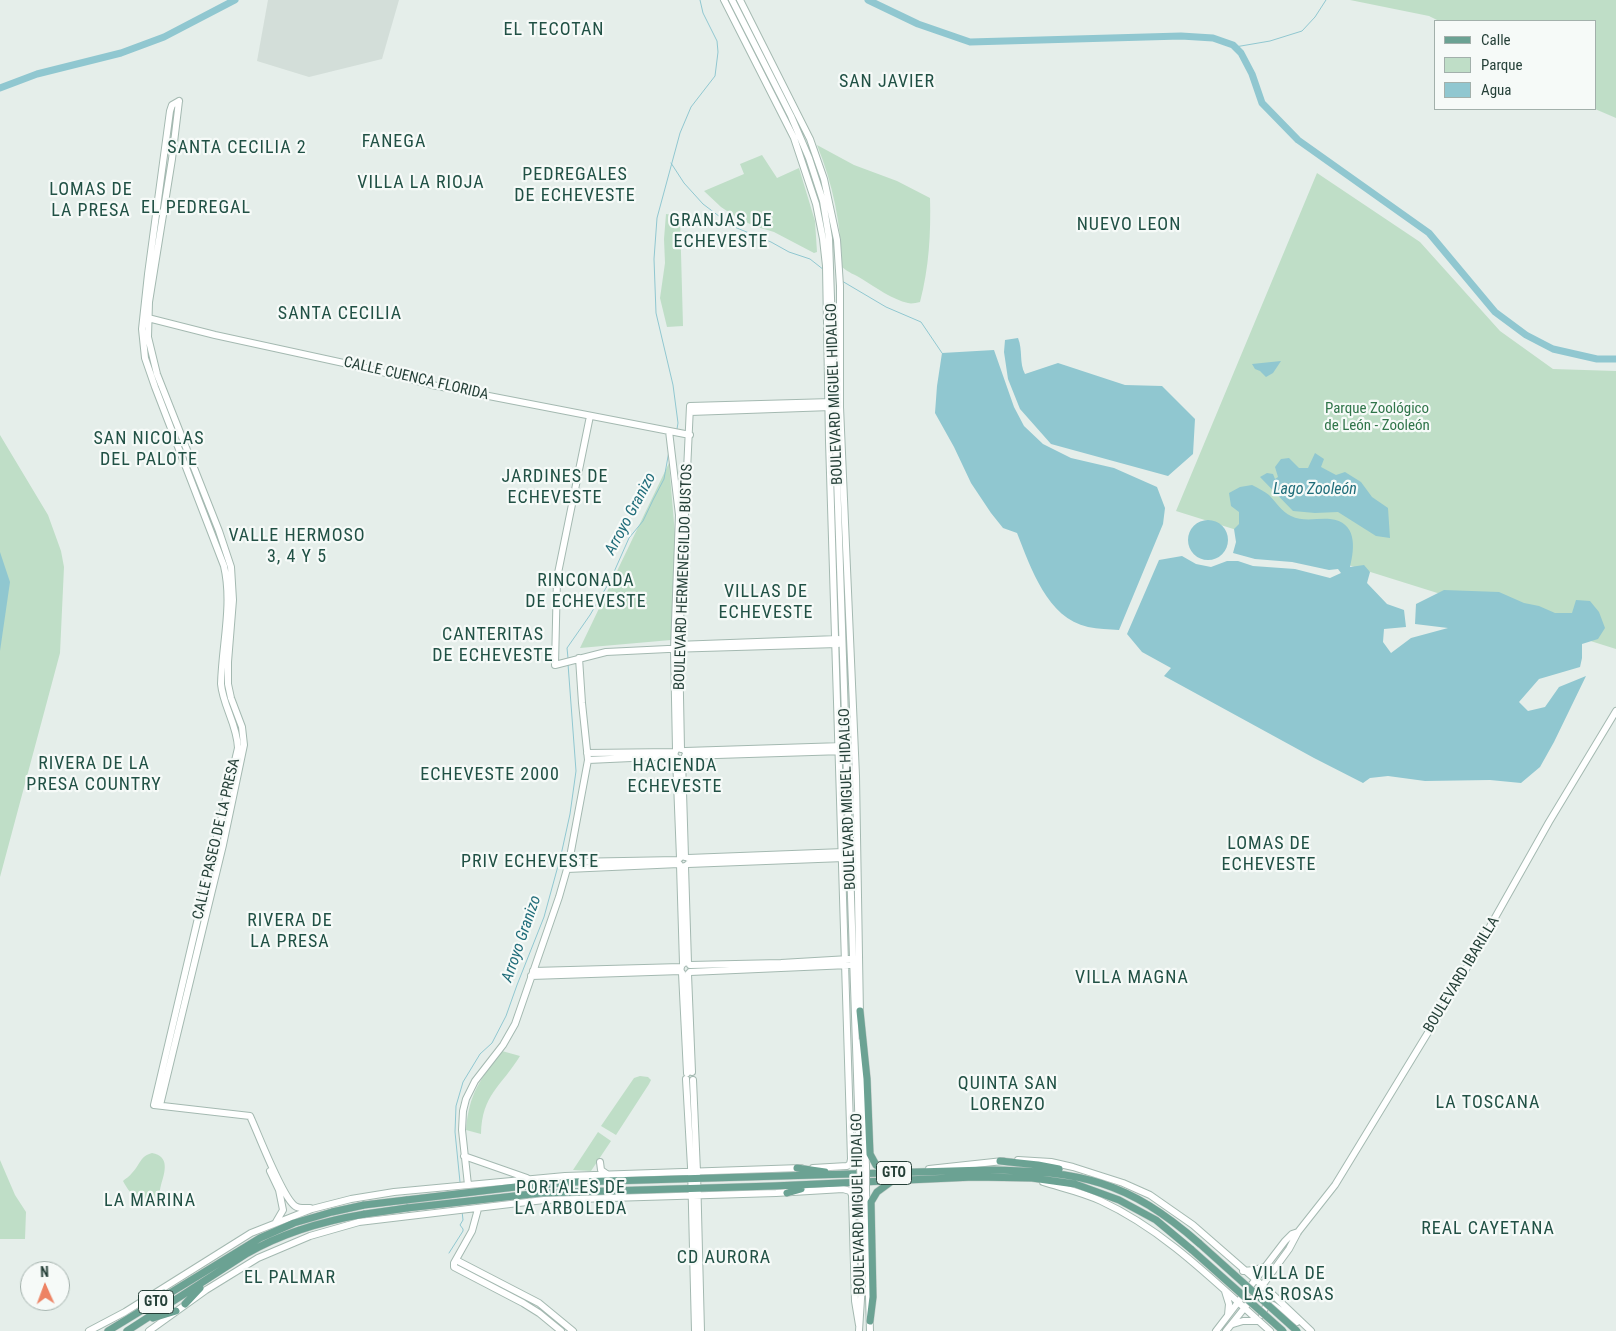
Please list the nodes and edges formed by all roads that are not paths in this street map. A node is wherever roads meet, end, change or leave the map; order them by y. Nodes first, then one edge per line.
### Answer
1 (724, 0) edge
2 (734, 0) edge
3 (761, 65) junction
4 (781, 80) junction
5 (146, 317) junction
6 (835, 404) junction
7 (590, 416) junction
8 (658, 429) junction
9 (671, 432) junction
10 (690, 435) junction
11 (670, 442) junction
12 (188, 471) junction
13 (201, 487) junction
14 (198, 495) junction
15 (838, 509) junction
16 (211, 514) junction
17 (832, 544) junction
18 (849, 641) junction
19 (838, 642) junction
20 (675, 647) junction
21 (579, 658) junction
22 (1616, 712) edge
23 (839, 749) junction
24 (847, 749) junction
25 (679, 754) junction
26 (587, 757) junction
27 (858, 854) junction
28 (842, 855) junction
29 (850, 855) junction
30 (683, 861) junction
31 (569, 862) junction
32 (567, 869) junction
33 (845, 962) junction
34 (852, 962) junction
35 (860, 962) junction
36 (686, 969) junction
37 (532, 973) junction
38 (860, 1011) junction
39 (848, 1024) junction
40 (857, 1061) junction
41 (157, 1105) junction
42 (248, 1115) junction
43 (464, 1156) junction
44 (1000, 1161) junction
45 (600, 1162) dead end
46 (863, 1166) junction
47 (798, 1168) junction
48 (762, 1170) junction
49 (573, 1175) junction
50 (590, 1175) junction
51 (605, 1175) junction
52 (846, 1175) junction
53 (694, 1176) junction
54 (1076, 1176) junction
55 (770, 1177) junction
56 (894, 1177) junction
57 (528, 1178) junction
58 (1032, 1178) junction
59 (585, 1182) junction
60 (594, 1182) junction
61 (839, 1183) junction
62 (466, 1186) junction
63 (770, 1186) junction
64 (865, 1187) junction
65 (399, 1192) junction
66 (586, 1192) junction
67 (595, 1192) junction
68 (695, 1192) junction
69 (787, 1193) junction
70 (762, 1194) junction
71 (604, 1198) junction
72 (573, 1200) junction
73 (342, 1201) junction
74 (312, 1209) junction
75 (478, 1209) junction
76 (403, 1216) junction
77 (276, 1222) junction
78 (1193, 1225) junction
79 (342, 1226) junction
80 (1296, 1234) junction
81 (1172, 1245) junction
82 (455, 1262) junction
83 (1266, 1267) junction
84 (1243, 1270) junction
85 (1272, 1274) junction
86 (206, 1275) junction
87 (1255, 1280) junction
88 (1262, 1286) junction
89 (178, 1288) junction
90 (1225, 1290) junction
91 (1271, 1293) junction
92 (144, 1300) junction
93 (1239, 1302) junction
94 (185, 1304) junction
95 (1245, 1308) junction
96 (176, 1311) junction
97 (1228, 1315) junction
98 (145, 1320) junction
99 (870, 1321) junction
100 (1259, 1321) junction
101 (1303, 1324) junction
102 (859, 1328) edge
103 (1228, 1328) edge
104 (89, 1331) edge
105 (108, 1331) edge
106 (127, 1331) edge
107 (149, 1331) edge
108 (561, 1331) edge
109 (572, 1331) edge
110 (695, 1331) edge
111 (701, 1331) edge
112 (870, 1331) edge
113 (1216, 1331) edge
114 (1272, 1331) edge
115 (1283, 1331) edge
116 (1297, 1331) edge
117 (1311, 1331) edge

1 - 3 street
2 - 3 street
2 - 4 street
3 - 4 street
3 - 6 street, BOULEVARD MIGUEL HIDALGO
4 - 6 street, BOULEVARD MIGUEL HIDALGO
5 - 5 street
5 - 7 street, CALLE CUENCA FLORIDA
5 - 12 street, CALLE PASEO DE LA PRESA
5 - 13 street, CALLE PASEO DE LA PRESA
6 - 10 street, BOULEVARD HERMENEGILDO BUSTOS
6 - 15 street, BOULEVARD MIGUEL HIDALGO
6 - 17 street, BOULEVARD MIGUEL HIDALGO
6 - 18 street, BOULEVARD MIGUEL HIDALGO
7 - 8 street, CALLE CUENCA FLORIDA
7 - 21 street
8 - 9 street, CALLE CUENCA FLORIDA
8 - 11 street
9 - 10 street, CALLE CUENCA FLORIDA
9 - 11 street, BOULEVARD HERMENEGILDO BUSTOS
10 - 20 street, BOULEVARD HERMENEGILDO BUSTOS
11 - 20 street, BOULEVARD HERMENEGILDO BUSTOS
12 - 13 street
12 - 14 street, CALLE PASEO DE LA PRESA
13 - 16 street, CALLE PASEO DE LA PRESA
14 - 16 street
14 - 41 street, CALLE PASEO DE LA PRESA
15 - 17 street
15 - 19 street, BOULEVARD MIGUEL HIDALGO
16 - 41 street, CALLE PASEO DE LA PRESA
17 - 19 street, BOULEVARD MIGUEL HIDALGO
18 - 19 street
18 - 27 street, BOULEVARD MIGUEL HIDALGO
19 - 20 street
19 - 23 street, BOULEVARD MIGUEL HIDALGO
19 - 24 street, BOULEVARD MIGUEL HIDALGO
20 - 21 street
20 - 25 street, BOULEVARD HERMENEGILDO BUSTOS
21 - 26 street
22 - 80 street, BOULEVARD IBARILLA
23 - 24 street
23 - 25 street
23 - 28 street, BOULEVARD MIGUEL HIDALGO
24 - 29 street, BOULEVARD MIGUEL HIDALGO
25 - 26 street
25 - 30 street, BOULEVARD HERMENEGILDO BUSTOS
26 - 31 street
27 - 29 street
27 - 35 street, BOULEVARD MIGUEL HIDALGO
28 - 29 street
28 - 30 street
28 - 33 street, BOULEVARD MIGUEL HIDALGO
29 - 34 street, BOULEVARD MIGUEL HIDALGO
30 - 31 street
30 - 32 street
30 - 36 street, BOULEVARD HERMENEGILDO BUSTOS
31 - 32 street
32 - 37 street
33 - 34 street
33 - 36 street
33 - 39 street, BOULEVARD MIGUEL HIDALGO
34 - 35 street
34 - 40 street, BOULEVARD MIGUEL HIDALGO
35 - 38 street, BOULEVARD MIGUEL HIDALGO
36 - 37 street
36 - 53 street, BOULEVARD HERMENEGILDO BUSTOS
37 - 43 street
38 - 46 street, BOULEVARD MIGUEL HIDALGO
38 - 56 main road
39 - 40 street
39 - 47 street
40 - 46 street, BOULEVARD MIGUEL HIDALGO
41 - 42 street
42 - 74 street
42 - 77 street
43 - 57 street
43 - 62 street
44 - 54 main road
44 - 56 street
44 - 78 street
45 - 51 street
46 - 64 street, BOULEVARD MIGUEL HIDALGO, bridge
47 - 48 street
47 - 52 main road
48 - 53 street
48 - 55 street
49 - 50 street
49 - 57 street
49 - 59 street
50 - 51 street
50 - 59 street
51 - 53 street
51 - 60 street
52 - 55 main road, GTO
52 - 56 main road, GTO
53 - 55 main road, GTO
53 - 60 main road, GTO
53 - 68 street, BOULEVARD HERMENEGILDO BUSTOS
54 - 56 main road, GTO
54 - 116 main road, GTO, bridge
55 - 63 street
56 - 58 main road, GTO
56 - 64 main road, GTO
56 - 99 main road
57 - 62 street
58 - 81 street
58 - 115 main road, GTO, bridge
59 - 60 main road, GTO
59 - 66 street
59 - 86 main road, GTO, bridge
60 - 67 street
61 - 63 main road, GTO
61 - 64 main road, GTO
61 - 69 main road
62 - 65 street
63 - 68 main road, GTO
63 - 70 street
64 - 99 street, BOULEVARD MIGUEL HIDALGO
64 - 102 street, BOULEVARD MIGUEL HIDALGO
65 - 73 street
65 - 76 street
66 - 67 main road, GTO
66 - 72 street
66 - 86 main road, GTO, bridge
67 - 68 main road, GTO
67 - 71 street
68 - 70 street
68 - 71 street
68 - 110 street, BOULEVARD HERMENEGILDO BUSTOS
68 - 111 street, BOULEVARD HERMENEGILDO BUSTOS
69 - 70 street
69 - 102 street
71 - 72 street
72 - 75 street
73 - 74 street
73 - 79 street
74 - 77 street
75 - 76 street
75 - 82 street
76 - 79 street
77 - 92 street
78 - 81 street
78 - 84 street
79 - 94 street
80 - 83 street
80 - 85 street
81 - 90 street
82 - 108 street
82 - 109 street
83 - 84 street
83 - 87 street
84 - 87 street
85 - 88 street
85 - 91 street
86 - 89 main road, GTO
86 - 94 main road
86 - 98 main road, GTO
87 - 88 street
87 - 93 street
88 - 91 street
88 - 95 street
89 - 92 main road
89 - 105 main road, GTO
90 - 93 street
90 - 97 street
91 - 101 street
92 - 104 street
93 - 95 street
93 - 97 street
94 - 96 street
95 - 100 street
95 - 103 street
96 - 98 main road
96 - 107 street
97 - 113 street
98 - 106 main road, GTO
99 - 112 street, BOULEVARD MIGUEL HIDALGO
100 - 103 street
100 - 114 street
101 - 114 street
101 - 117 street

